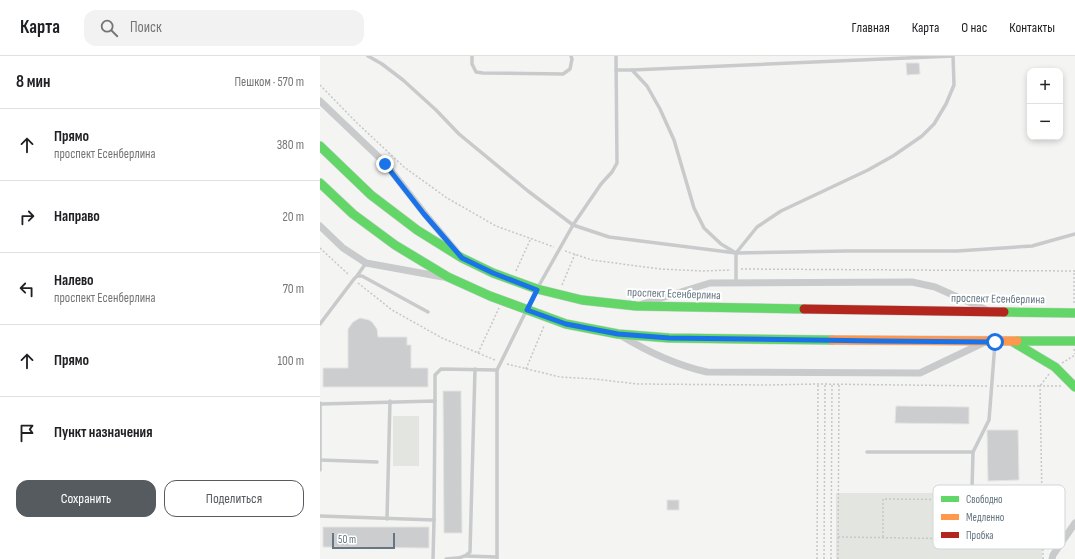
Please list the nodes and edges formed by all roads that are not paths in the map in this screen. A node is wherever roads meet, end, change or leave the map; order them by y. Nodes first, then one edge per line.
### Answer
1 (368, 56) edge
2 (472, 56) edge
3 (571, 56) edge
4 (616, 56) edge
5 (953, 56) edge
6 (616, 70) junction
7 (632, 70) junction
8 (320, 101) edge
9 (320, 146) edge
10 (320, 183) edge
11 (573, 225) junction
12 (320, 226) edge
13 (1075, 234) edge
14 (736, 254) junction
15 (462, 258) junction
16 (366, 263) junction
17 (357, 276) junction
18 (448, 277) junction
19 (736, 283) junction
20 (537, 290) junction
21 (636, 306) junction
22 (527, 310) junction
23 (989, 311) junction
24 (428, 312) dead end
25 (1074, 312) edge
26 (320, 324) edge
27 (618, 334) junction
28 (991, 342) junction
29 (1013, 342) junction
30 (1075, 342) edge
31 (475, 369) junction
32 (497, 370) junction
33 (1075, 386) edge
34 (435, 400) junction
35 (390, 401) junction
36 (320, 403) edge
37 (867, 452) dead end
38 (973, 452) junction
39 (320, 460) edge
40 (377, 462) dead end
41 (320, 470) edge
42 (972, 485) edge
43 (320, 516) edge
44 (387, 518) junction
45 (434, 520) junction
46 (1075, 523) edge
47 (1065, 537) edge
48 (1057, 549) edge
49 (466, 556) junction
50 (497, 558) edge
51 (433, 559) edge
52 (446, 559) edge
53 (1052, 559) edge

1 - 11 lane
2 - 3 lane
4 - 6 lane
5 - 7 lane
5 - 14 lane
6 - 7 lane
6 - 11 lane
7 - 14 lane
8 - 15 street
9 - 15 street, проспект Есенберлина
10 - 18 street
11 - 14 lane
11 - 20 lane
12 - 16 street
13 - 14 lane
14 - 19 lane
15 - 20 street, проспект Есенберлина
16 - 17 lane
16 - 18 street
17 - 24 lane
17 - 26 lane
18 - 22 street
19 - 21 street
19 - 23 street
20 - 21 street, проспект Есенберлина
20 - 22 lane
21 - 23 street, проспект Есенберлина
22 - 27 street
22 - 32 lane
23 - 25 street, проспект Есенберлина
27 - 28 street
27 - 28 street
28 - 29 street
28 - 38 lane
29 - 30 street
29 - 33 street
31 - 32 lane
31 - 34 lane
31 - 49 lane
32 - 50 lane
34 - 35 lane
34 - 45 lane
35 - 36 lane
35 - 44 lane
36 - 39 lane
37 - 38 lane
38 - 42 lane
39 - 40 lane
39 - 41 lane
43 - 44 lane
44 - 45 lane
45 - 51 lane
46 - 47 street
48 - 53 street
49 - 50 lane
49 - 52 lane

